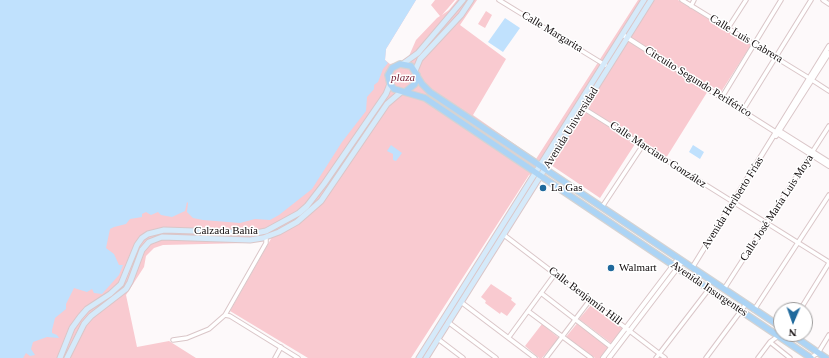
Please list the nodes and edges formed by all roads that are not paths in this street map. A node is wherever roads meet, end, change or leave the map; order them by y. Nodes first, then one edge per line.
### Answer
1 (464, 0) edge
2 (471, 0) edge
3 (499, 0) edge
4 (644, 0) edge
5 (651, 0) edge
6 (682, 0) edge
7 (694, 0) edge
8 (746, 0) edge
9 (811, 0) edge
10 (823, 0) edge
11 (779, 1) edge
12 (829, 4) edge
13 (691, 6) junction
14 (728, 28) junction
15 (626, 36) junction
16 (755, 43) junction
17 (829, 46) edge
18 (829, 53) edge
19 (776, 57) junction
20 (404, 63) junction
21 (605, 64) junction
22 (416, 73) junction
23 (810, 79) junction
24 (390, 84) junction
25 (829, 91) edge
26 (403, 92) junction
27 (722, 96) junction
28 (583, 108) junction
29 (742, 110) junction
30 (829, 126) edge
31 (489, 131) junction
32 (776, 132) junction
33 (484, 138) junction
34 (643, 145) junction
35 (812, 153) junction
36 (829, 162) edge
37 (540, 166) junction
38 (829, 166) edge
39 (546, 169) junction
40 (538, 175) junction
41 (829, 195) edge
42 (733, 203) junction
43 (602, 207) junction
44 (767, 223) junction
45 (204, 231) junction
46 (504, 235) junction
47 (266, 237) junction
48 (204, 238) junction
49 (798, 243) junction
50 (680, 260) junction
51 (829, 263) edge
52 (675, 267) junction
53 (692, 268) junction
54 (555, 274) junction
55 (709, 289) junction
56 (724, 290) junction
57 (541, 293) junction
58 (459, 300) junction
59 (590, 300) junction
60 (805, 302) edge
61 (746, 304) junction
62 (754, 310) junction
63 (528, 311) junction
64 (741, 311) junction
65 (224, 315) junction
66 (574, 319) junction
67 (448, 322) junction
68 (773, 323) edge
69 (628, 329) junction
70 (773, 331) edge
71 (829, 334) edge
72 (509, 337) junction
73 (562, 337) junction
74 (438, 339) junction
75 (173, 340) dead end
76 (773, 340) edge
77 (770, 342) junction
78 (789, 342) edge
79 (803, 342) edge
80 (612, 347) junction
81 (281, 348) junction
82 (818, 352) junction
83 (659, 354) junction
84 (60, 358) edge
85 (67, 358) edge
86 (275, 358) edge
87 (298, 358) edge
88 (420, 358) edge
89 (426, 358) edge
90 (463, 358) edge
91 (496, 358) edge
92 (535, 358) edge
93 (546, 358) edge
94 (592, 358) edge
95 (603, 358) edge
96 (609, 358) edge
97 (656, 358) edge
98 (665, 358) edge
99 (706, 358) edge
100 (758, 358) edge
101 (790, 358) edge
102 (811, 358) edge
103 (826, 358) edge

1 - 20 main road
2 - 22 main road
3 - 21 street, Calle Margarita
4 - 15 main road, Avenida Universidad
5 - 15 main road, Avenida Universidad
6 - 13 street, Calle Luis Cabrera
7 - 13 street
8 - 14 street
9 - 19 street
10 - 12 street
11 - 16 street
13 - 14 street, Calle Luis Cabrera
14 - 16 street, Calle Luis Cabrera
15 - 21 main road, Avenida Universidad
15 - 27 street, Circuito Segundo Periférico
15 - 28 main road, Avenida Universidad
16 - 19 street, Calle Luis Cabrera
16 - 27 street
17 - 23 street, Avenida Heriberto Frías
18 - 23 street, Avenida Heriberto Frías
19 - 23 street, Calle Luis Cabrera
19 - 29 street
20 - 22 main road
20 - 24 main road
21 - 37 main road, Avenida Universidad
22 - 26 main road
22 - 31 main road, Avenida Insurgentes
23 - 25 street, Calle Luis Cabrera
23 - 32 street, Avenida Heriberto Frías
24 - 26 main road
24 - 45 main road, Calzada Bahía
26 - 33 main road, Avenida Insurgentes
26 - 47 main road, Calzada Bahía
27 - 29 street, Circuito Segundo Periférico
28 - 34 street, Calle Marciano González
28 - 39 main road, Avenida Universidad
29 - 32 street, Circuito Segundo Periférico
30 - 35 street, Calle José María Luis Moya
31 - 33 main road
31 - 37 main road, Avenida Insurgentes
32 - 35 street, Circuito Segundo Periférico
32 - 42 street, Avenida Heriberto Frías
33 - 40 main road, Avenida Insurgentes
34 - 42 street, Calle Marciano González
34 - 43 street
35 - 36 street
35 - 38 street
35 - 44 street, Calle José María Luis Moya
37 - 39 main road, Avenida Insurgentes
37 - 40 main road, Avenida Universidad
39 - 40 main road, Avenida Universidad
39 - 43 main road, Avenida Insurgentes
40 - 46 main road, Avenida Universidad
40 - 52 main road, Avenida Insurgentes
40 - 58 main road, Avenida Universidad
41 - 49 street
42 - 44 street, Calle Marciano González
42 - 53 street, Avenida Heriberto Frías
43 - 50 main road, Avenida Insurgentes
44 - 49 street, Calle Marciano González
44 - 56 street, Calle José María Luis Moya
45 - 48 main road
45 - 84 main road, Calzada Bahía
46 - 54 street, Calle Benjamín Hill
46 - 58 main road, Avenida Universidad
47 - 48 main road, Calzada Bahía
47 - 65 street
48 - 85 main road, Calzada Bahía
49 - 51 street, Calle Marciano González
49 - 62 street
50 - 52 street
50 - 53 main road, Avenida Insurgentes
51 - 60 street
52 - 55 main road, Avenida Insurgentes
52 - 69 street
53 - 56 main road, Avenida Insurgentes
54 - 57 street
54 - 59 street, Calle Benjamín Hill
55 - 64 main road, Avenida Insurgentes
55 - 83 street
56 - 61 main road, Avenida Insurgentes
57 - 63 street
57 - 66 street
58 - 67 main road, Avenida Universidad
58 - 72 street
58 - 88 main road, Avenida Universidad
59 - 66 street
59 - 69 street, Calle Benjamín Hill
61 - 62 main road, Avenida Insurgentes
61 - 64 street
62 - 68 main road, Avenida Insurgentes
63 - 72 street
63 - 73 street
64 - 70 main road, Avenida Insurgentes
64 - 99 street
65 - 75 street
65 - 81 street
66 - 73 street
66 - 80 street
67 - 74 main road, Avenida Universidad
67 - 91 street
69 - 80 street
69 - 83 street, Calle Benjamín Hill
69 - 96 street
71 - 82 street
72 - 92 street
73 - 93 street
73 - 94 street
74 - 89 main road, Avenida Universidad
74 - 90 street
76 - 77 street
77 - 100 street
77 - 101 street
78 - 102 main road, Avenida Insurgentes
79 - 82 main road
80 - 95 street
81 - 86 street
81 - 87 street
82 - 102 street
82 - 103 main road
83 - 97 street
83 - 98 street, Calle Benjamín Hill

